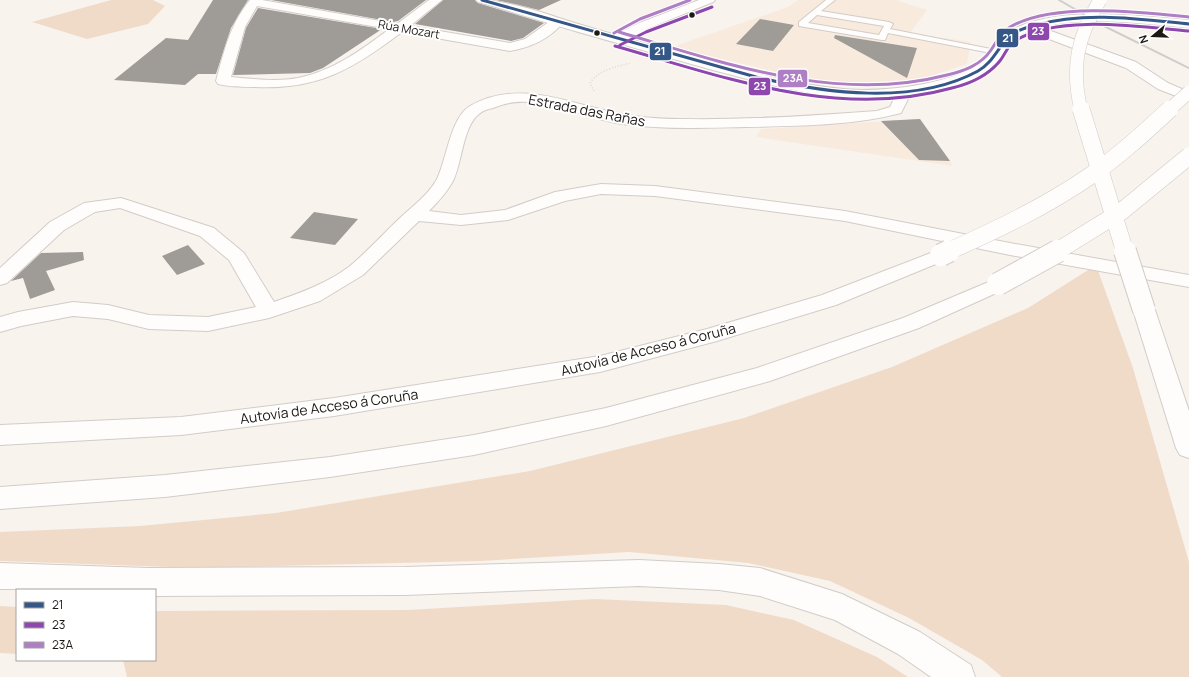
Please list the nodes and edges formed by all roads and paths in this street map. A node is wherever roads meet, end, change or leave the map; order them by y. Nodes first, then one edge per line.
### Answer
1 (436, 0) edge
2 (482, 0) edge
3 (709, 0) edge
4 (831, 0) edge
5 (1100, 0) edge
6 (255, 1) edge
7 (816, 12) junction
8 (1189, 21) edge
9 (557, 22) junction
10 (1159, 22) junction
11 (1189, 24) edge
12 (399, 27) junction
13 (1029, 27) junction
14 (885, 30) junction
15 (617, 39) junction
16 (652, 49) junction
17 (996, 52) junction
18 (900, 92) junction
19 (1189, 92) edge
20 (598, 94) dead end
21 (1189, 97) edge
22 (1189, 156) edge
23 (415, 215) junction
24 (0, 279) edge
25 (1189, 281) edge
26 (269, 311) junction
27 (0, 325) edge
28 (0, 435) edge
29 (1189, 448) edge
30 (0, 498) edge
31 (0, 576) edge
32 (959, 677) edge

1 - 12 main road
2 - 9 main road
3 - 15 main road
4 - 7 lane
5 - 29 main road, bridge
6 - 12 main road, Rúa Mozart
6 - 12 main road
7 - 14 lane
7 - 14 lane
8 - 10 main road
9 - 12 main road, Rúa Mozart
9 - 15 main road
10 - 11 main road
10 - 13 main road
13 - 17 main road
13 - 21 main road
14 - 17 lane
15 - 16 main road
16 - 18 main road
16 - 20 path
17 - 18 main road
18 - 23 main road, Estrada das Rañas
19 - 28 main road, Autovía de Acceso á Coruña, bridge
22 - 30 main road, bridge
23 - 25 main road
23 - 26 main road, Estrada das Rañas
24 - 26 main road
26 - 27 main road, Estrada das Rañas
31 - 32 main road

